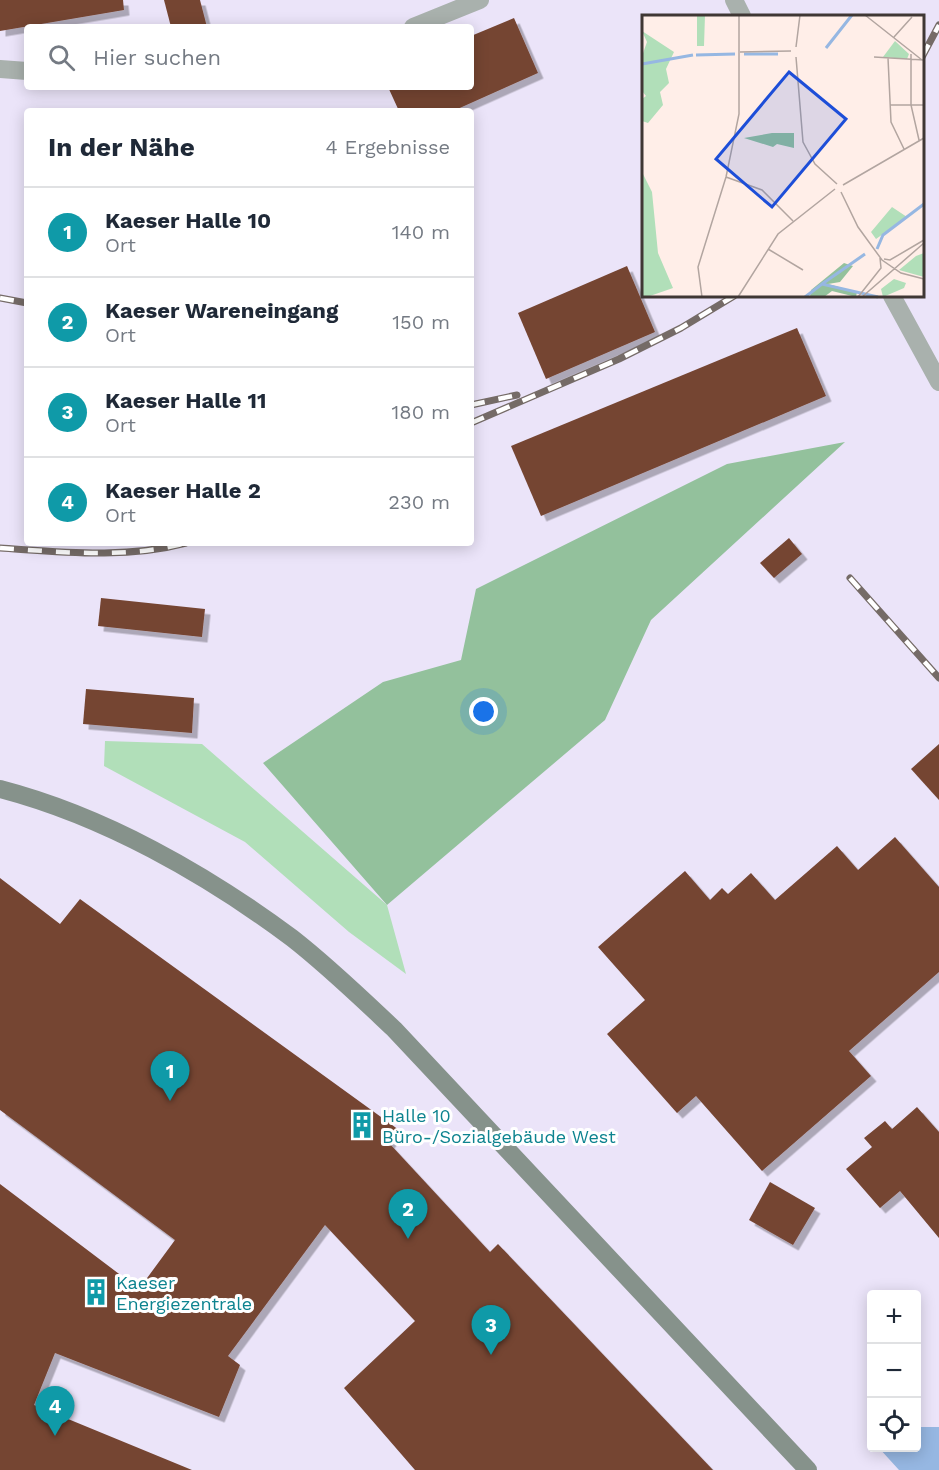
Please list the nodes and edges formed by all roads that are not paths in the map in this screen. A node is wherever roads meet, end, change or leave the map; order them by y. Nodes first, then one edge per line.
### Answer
1 (480, 0) edge
2 (734, 0) edge
3 (742, 15) edge
4 (420, 24) edge
5 (0, 69) edge
6 (24, 71) edge
7 (893, 297) edge
8 (939, 382) edge
9 (0, 789) edge
10 (808, 1470) edge

1 - 4 street
2 - 3 street
5 - 6 street
7 - 8 street
9 - 10 main road

